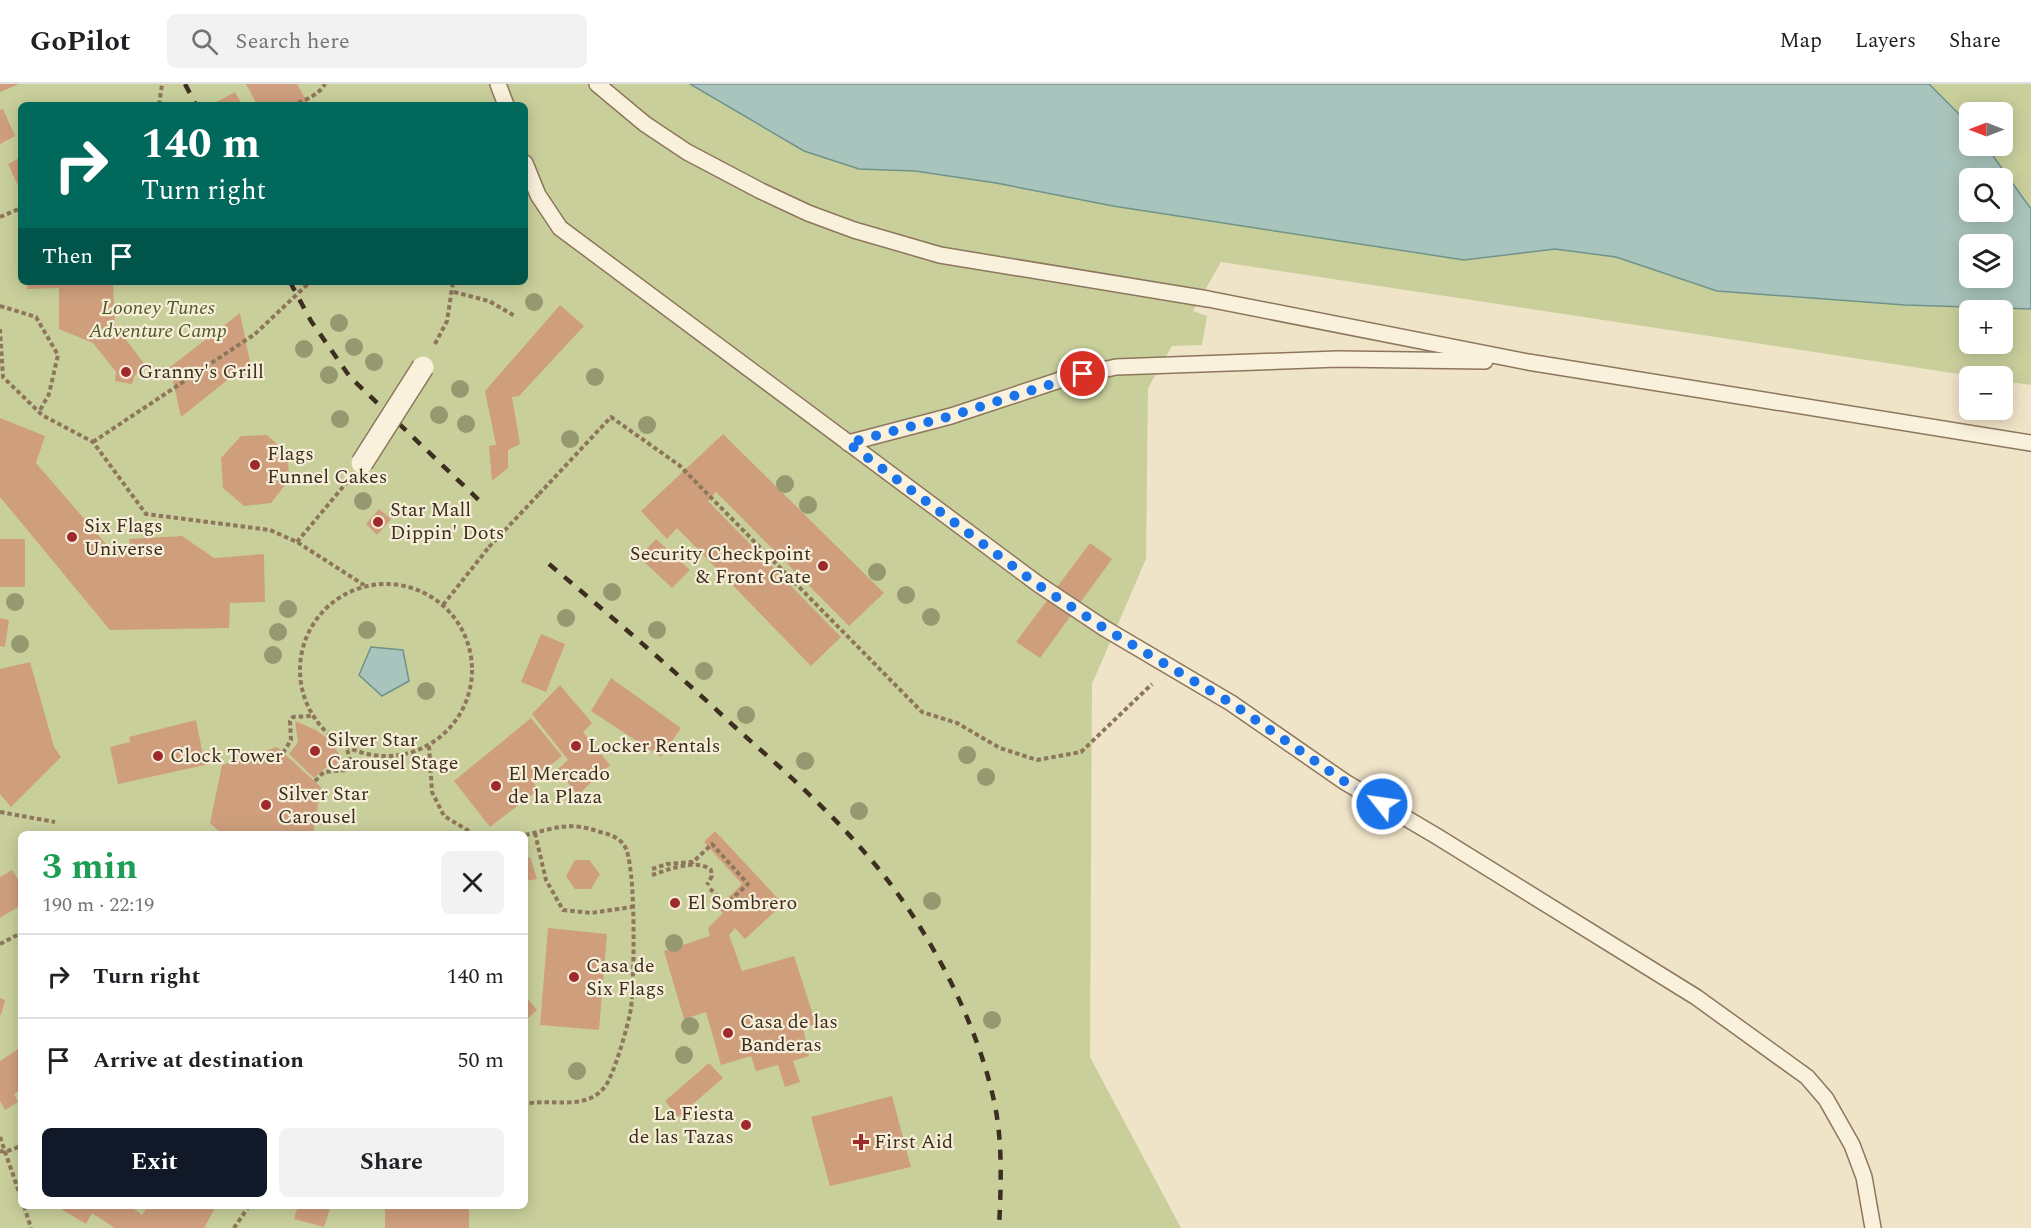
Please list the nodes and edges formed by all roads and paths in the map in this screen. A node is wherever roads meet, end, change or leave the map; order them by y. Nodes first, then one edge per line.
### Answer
1 (162, 84) edge
2 (325, 84) edge
3 (498, 84) edge
4 (597, 84) edge
5 (159, 102) edge
6 (301, 102) edge
7 (505, 102) edge
8 (528, 170) edge
9 (18, 209) edge
10 (0, 217) edge
11 (307, 285) edge
12 (453, 285) edge
13 (454, 292) junction
14 (0, 306) edge
15 (515, 316) dead end
16 (0, 329) edge
17 (1528, 362) junction
18 (423, 367) joint
19 (3, 377) junction
20 (0, 382) edge
21 (39, 412) junction
22 (93, 442) junction
23 (848, 443) junction
24 (2031, 443) edge
25 (363, 463) joint
26 (297, 542) junction
27 (365, 585) junction
28 (443, 604) junction
29 (1172, 666) junction
30 (311, 716) junction
31 (429, 746) junction
32 (347, 748) junction
33 (283, 753) dead end
34 (315, 781) dead end
35 (0, 812) edge
36 (55, 822) dead end
37 (469, 831) edge
38 (535, 833) junction
39 (528, 834) edge
40 (708, 887) joint
41 (632, 907) junction
42 (18, 935) edge
43 (0, 944) edge
44 (528, 1104) edge
45 (0, 1137) edge
46 (18, 1147) edge
47 (3, 1152) edge
48 (18, 1190) edge
49 (25, 1209) edge
50 (247, 1209) edge
51 (32, 1228) edge
52 (234, 1228) edge
53 (1873, 1228) edge

1 - 5 path
2 - 6 path
3 - 7 lane
4 - 17 lane
8 - 23 lane
9 - 10 path
11 - 22 path, bridge
12 - 13 path
13 - 15 path
13 - 18 path
14 - 21 path
16 - 19 path
17 - 23 lane
17 - 24 lane
18 - 25 street, bridge
19 - 20 path
19 - 21 path
21 - 22 path
22 - 26 path
23 - 29 lane
25 - 26 path
26 - 27 path
27 - 28 path
27 - 30 path
28 - 29 path, bridge
28 - 31 path
29 - 53 lane
30 - 32 path
30 - 33 path
31 - 32 path
31 - 37 path
32 - 34 path
35 - 36 path
38 - 39 path
38 - 41 path
38 - 41 path
40 - 40 path
41 - 44 path
42 - 43 path
45 - 47 path
46 - 47 path
47 - 48 path
49 - 51 path
50 - 52 path

